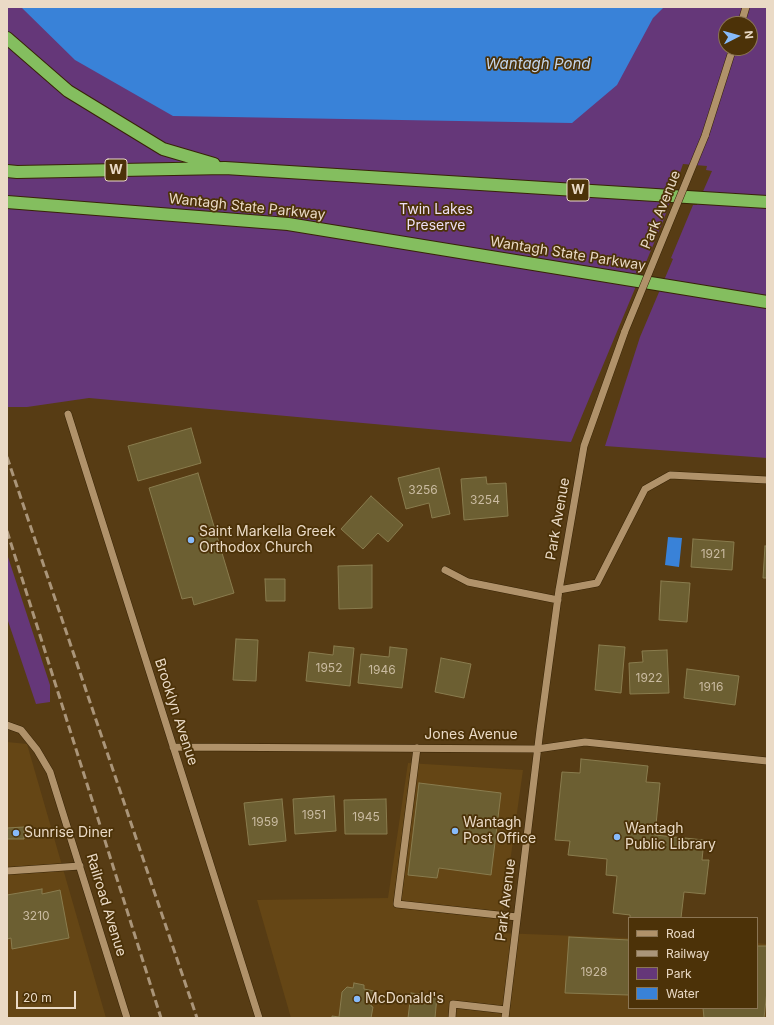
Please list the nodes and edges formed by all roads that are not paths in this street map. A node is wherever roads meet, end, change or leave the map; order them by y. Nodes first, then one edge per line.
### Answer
1 (7, 38) edge
2 (730, 56) edge
3 (225, 168) junction
4 (7, 171) edge
5 (7, 202) edge
6 (767, 202) edge
7 (767, 302) edge
8 (68, 414) dead end
9 (767, 480) edge
10 (445, 570) dead end
11 (559, 590) junction
12 (558, 600) junction
13 (7, 725) edge
14 (173, 747) junction
15 (417, 748) junction
16 (537, 749) junction
17 (767, 761) edge
18 (80, 866) junction
19 (7, 871) edge
20 (517, 917) junction
21 (505, 1014) edge
22 (127, 1018) edge
23 (259, 1018) edge
24 (452, 1018) edge

1 - 3 highway
2 - 11 street, Park Avenue, bridge
3 - 4 highway, W
3 - 6 highway, W
5 - 7 highway, Wantagh State Parkway
8 - 14 street, Brooklyn Avenue
9 - 11 street
10 - 12 street
11 - 12 street, Park Avenue
12 - 16 street, Park Avenue
13 - 18 street, Railroad Avenue
14 - 15 street, Jones Avenue
14 - 23 street, Brooklyn Avenue
15 - 16 street, Jones Avenue
15 - 20 street
16 - 17 street, Jones Avenue
16 - 20 street, Park Avenue
18 - 19 street
18 - 22 street, Railroad Avenue
20 - 21 street, Park Avenue
21 - 24 street

